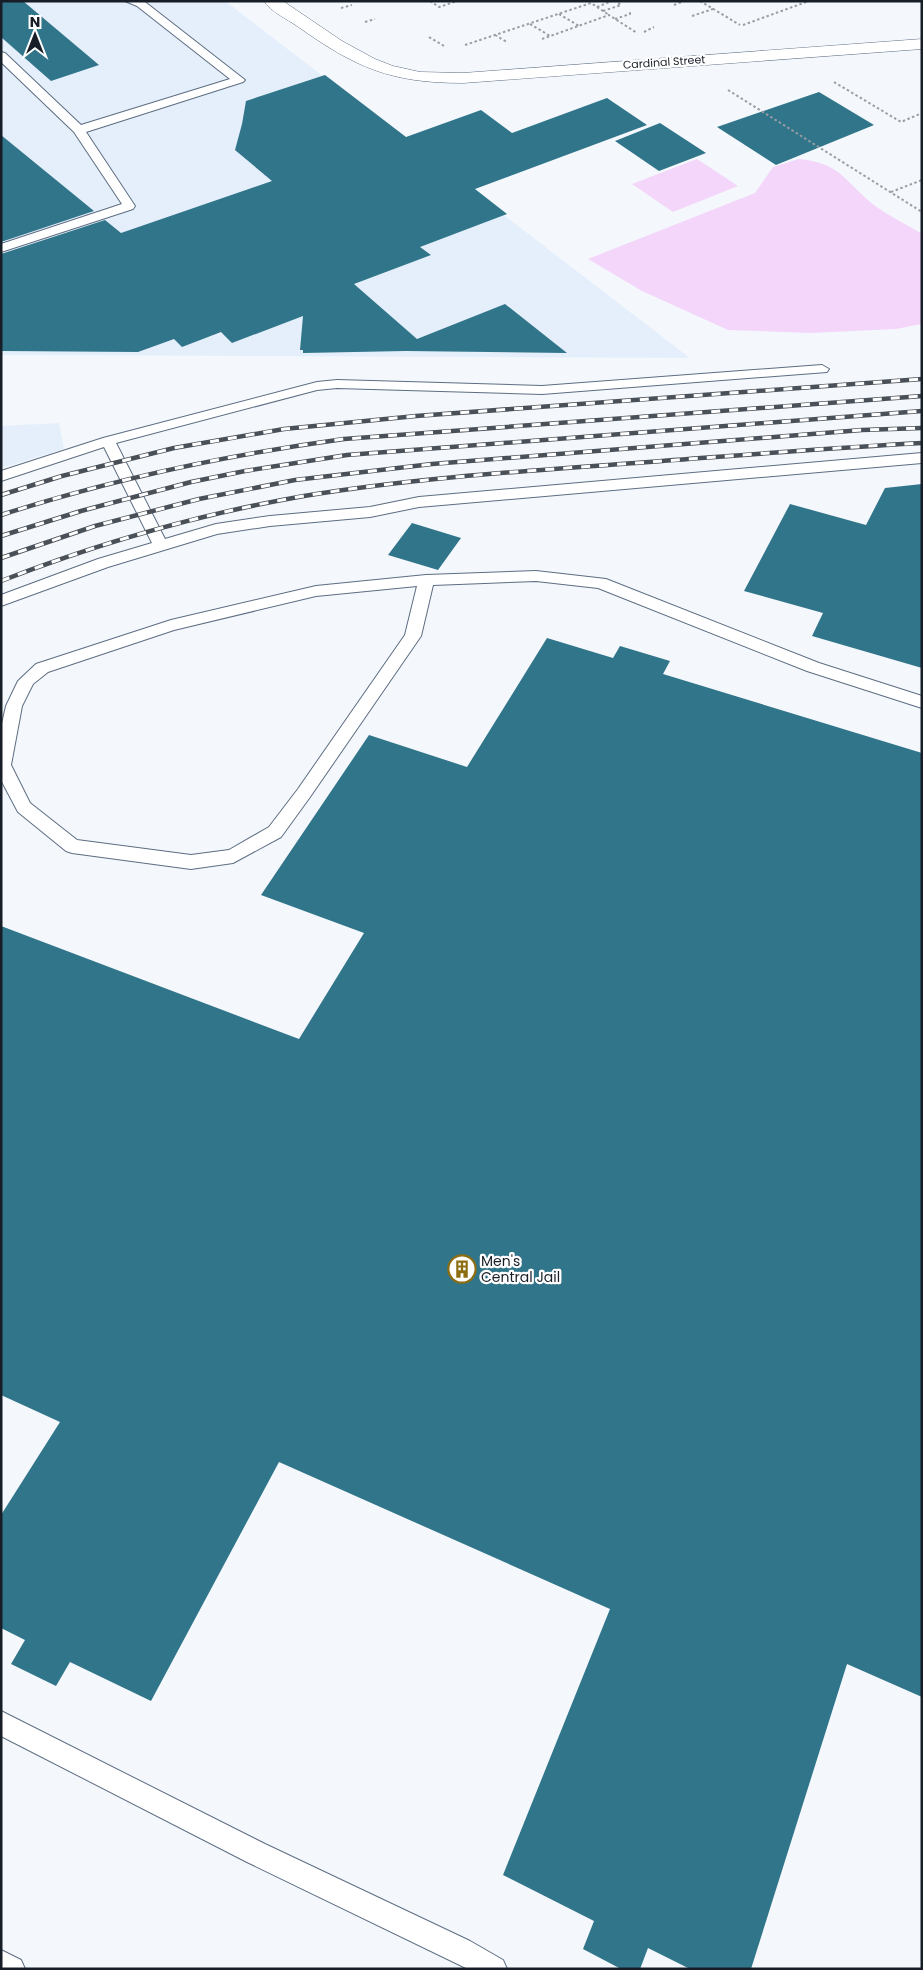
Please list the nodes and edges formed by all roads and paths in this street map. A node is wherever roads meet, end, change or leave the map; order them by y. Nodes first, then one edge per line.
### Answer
1 (130, 1) edge
2 (272, 1) edge
3 (430, 1) edge
4 (457, 1) edge
5 (596, 1) edge
6 (614, 1) edge
7 (684, 1) edge
8 (808, 1) edge
9 (590, 3) junction
10 (352, 5) dead end
11 (674, 5) dead end
12 (596, 7) junction
13 (713, 9) dead end
14 (336, 10) dead end
15 (603, 11) junction
16 (630, 11) dead end
17 (558, 14) junction
18 (609, 15) junction
19 (692, 16) dead end
20 (615, 19) junction
21 (530, 23) junction
22 (741, 25) dead end
23 (579, 26) junction
24 (654, 27) dead end
25 (550, 36) junction
26 (542, 39) dead end
27 (922, 44) edge
28 (459, 47) dead end
29 (1, 55) edge
30 (833, 82) dead end
31 (720, 85) dead end
32 (922, 113) edge
33 (79, 130) junction
34 (922, 180) edge
35 (891, 192) junction
36 (922, 212) edge
37 (1, 248) edge
38 (822, 369) dead end
39 (108, 441) junction
40 (922, 458) edge
41 (1, 476) edge
42 (161, 546) junction
43 (426, 580) junction
44 (1, 601) edge
45 (922, 702) edge
46 (1, 1723) edge
47 (1, 1963) edge
48 (12, 1969) edge
49 (494, 1969) edge

1 - 33 lane
2 - 27 street, Cardinal Street
3 - 4 path
5 - 9 path
6 - 12 path
6 - 15 path
7 - 11 path
8 - 22 path
9 - 12 path
9 - 17 path
10 - 14 path
12 - 15 path
13 - 19 path
15 - 18 path
16 - 20 path
17 - 21 path
17 - 23 path
18 - 20 path
18 - 23 path
20 - 24 path
21 - 25 path
21 - 28 path
23 - 25 path
25 - 26 path
29 - 33 lane
30 - 32 path
31 - 35 path
33 - 37 lane
34 - 35 path
35 - 36 path
38 - 39 lane
39 - 41 lane
39 - 42 lane
40 - 42 lane
42 - 44 lane
43 - 43 lane
43 - 45 lane
46 - 49 lane
47 - 48 lane

